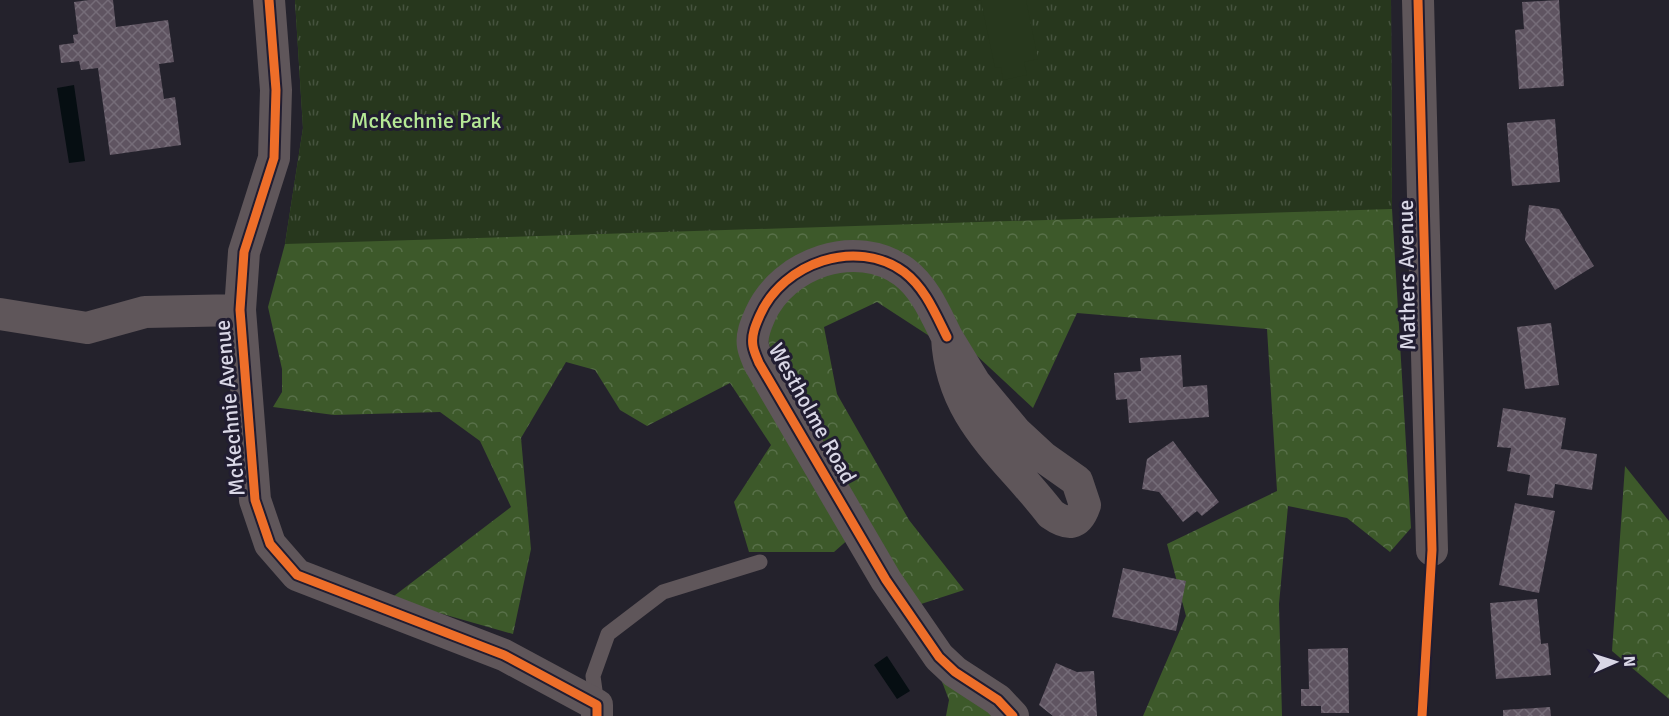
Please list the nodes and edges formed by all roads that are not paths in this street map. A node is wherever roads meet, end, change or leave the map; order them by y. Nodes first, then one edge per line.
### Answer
1 (269, 0) edge
2 (1418, 0) edge
3 (240, 310) junction
4 (0, 314) edge
5 (947, 337) junction
6 (1432, 550) dead end
7 (760, 562) dead end
8 (603, 712) edge
9 (1013, 716) edge

1 - 3 street, McKechnie Avenue
2 - 6 street, Mathers Avenue
3 - 4 street
3 - 8 street, McKechnie Avenue
5 - 5 street, Westholme Road
5 - 9 street, Westholme Road
7 - 8 lane

